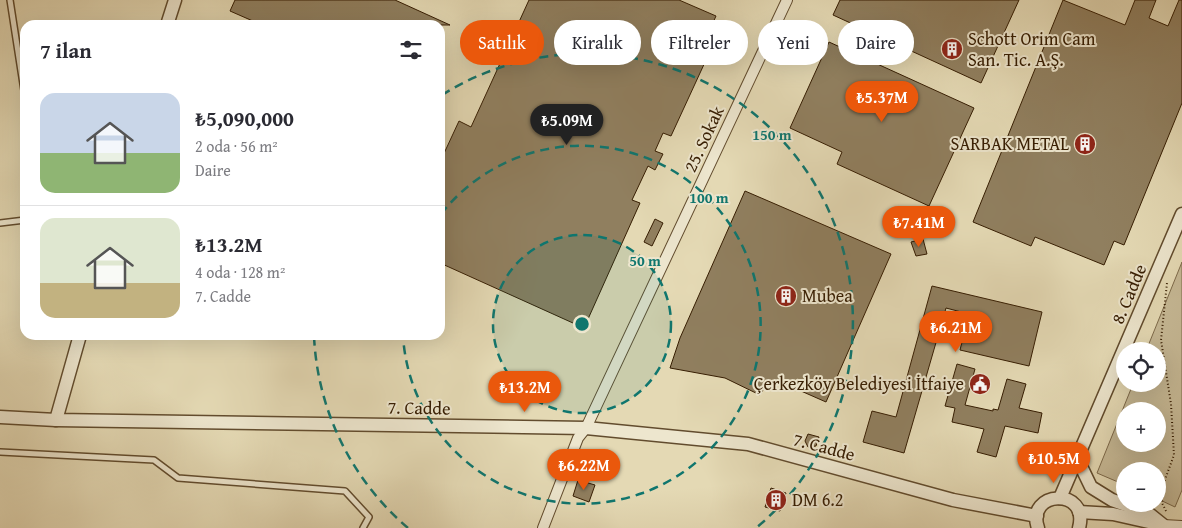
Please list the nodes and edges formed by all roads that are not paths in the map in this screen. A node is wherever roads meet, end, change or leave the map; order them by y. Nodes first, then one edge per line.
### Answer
1 (10, 0) edge
2 (176, 0) edge
3 (787, 0) edge
4 (168, 20) edge
5 (20, 65) edge
6 (1182, 214) edge
7 (20, 221) edge
8 (0, 223) edge
9 (79, 340) edge
10 (0, 417) edge
11 (56, 420) junction
12 (586, 428) junction
13 (0, 452) edge
14 (1077, 458) junction
15 (1060, 498) junction
16 (1079, 512) junction
17 (1167, 520) junction
18 (1038, 522) edge
19 (1182, 526) edge
20 (363, 528) edge
21 (543, 528) edge
22 (1079, 528) edge
23 (1137, 528) edge

1 - 5 lane
2 - 4 street
3 - 12 street, 25. Sokak
6 - 14 street, 8. Cadde
7 - 8 lane
9 - 11 street
10 - 11 street, 7. Cadde
11 - 12 street, 7. Cadde
12 - 18 street, 7. Cadde
12 - 21 street, 25. Sokak
13 - 20 lane
14 - 15 street, 8. Cadde
14 - 17 street
15 - 16 street
15 - 18 street
16 - 17 street
16 - 22 street
17 - 19 street
17 - 23 street

